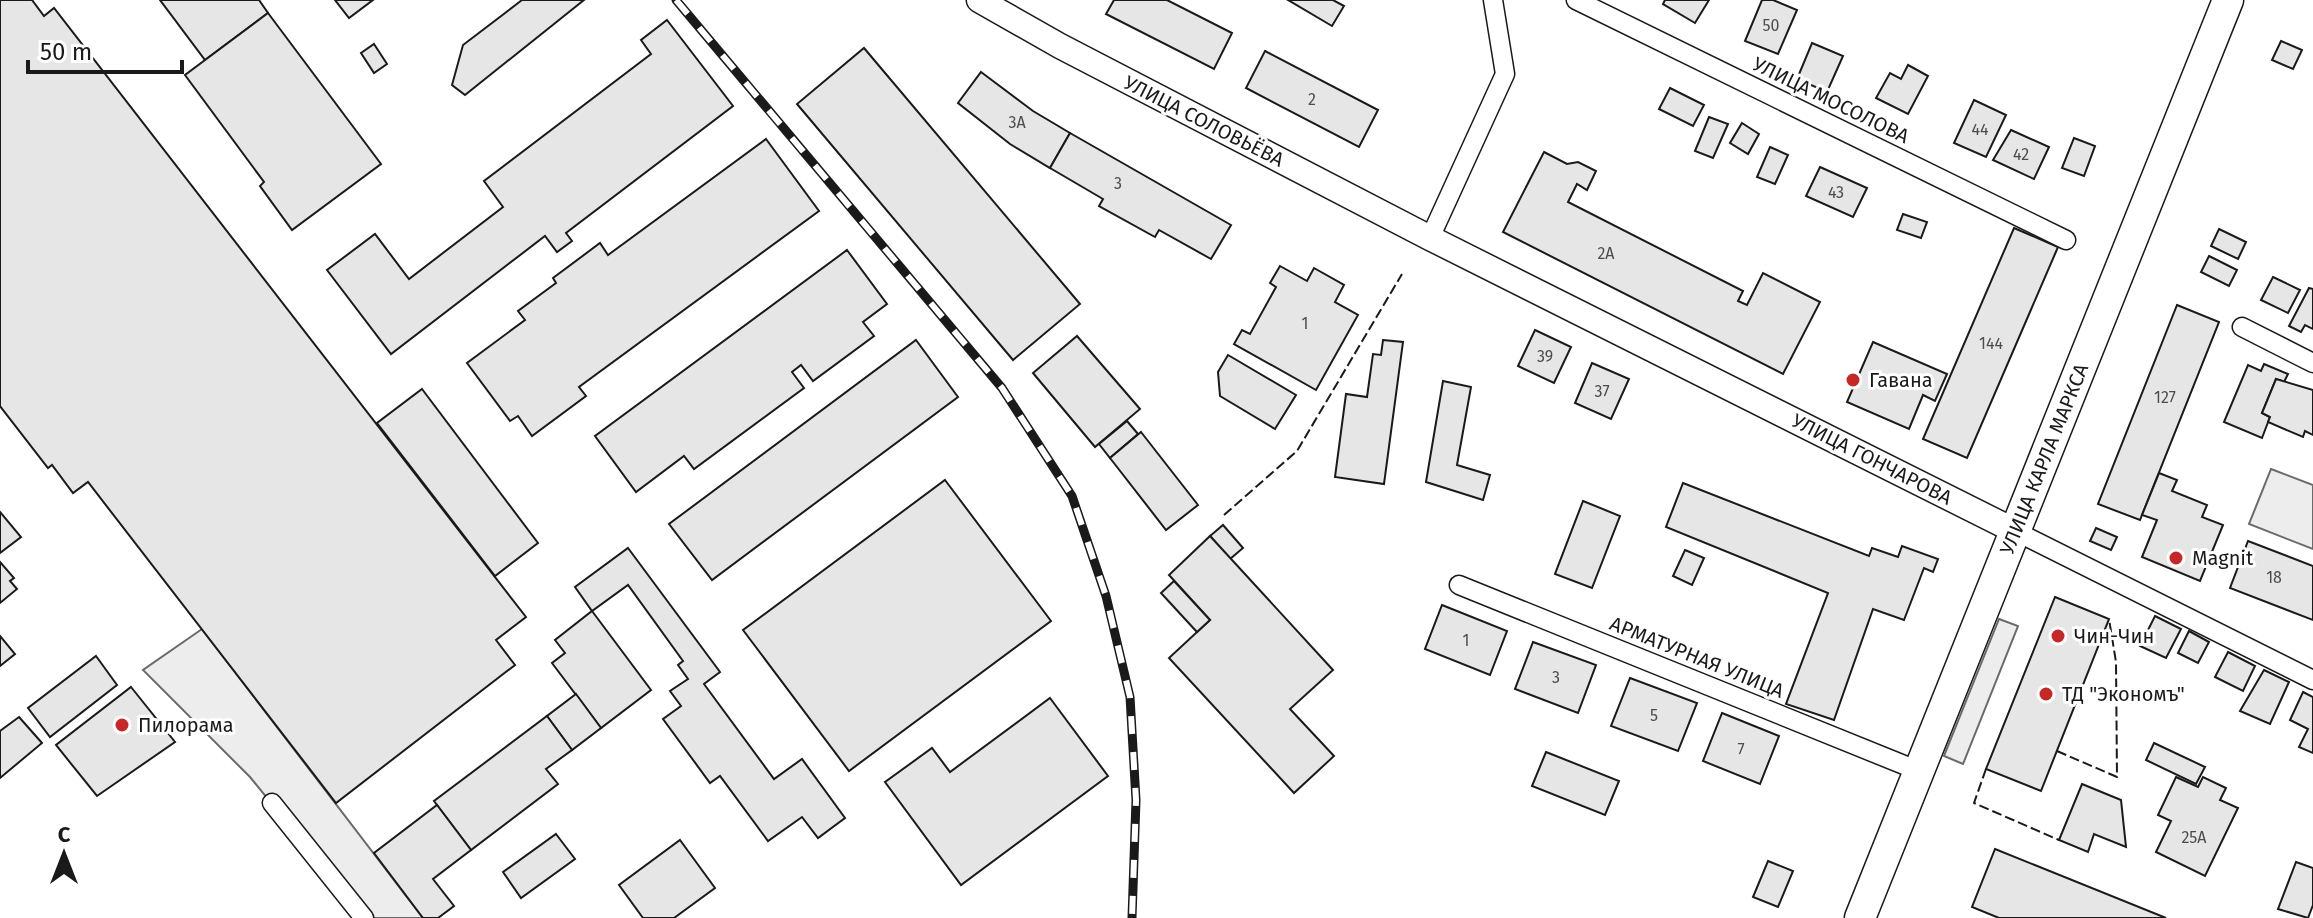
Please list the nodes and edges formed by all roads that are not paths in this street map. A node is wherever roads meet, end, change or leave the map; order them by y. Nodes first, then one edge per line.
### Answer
1 (979, 0) edge
2 (1493, 0) edge
3 (1576, 0) edge
4 (2228, 0) edge
5 (1430, 238) junction
6 (2066, 240) dead end
7 (2242, 327) dead end
8 (2313, 363) edge
9 (2015, 531) junction
10 (1459, 585) dead end
11 (2313, 680) edge
12 (1919, 771) junction
13 (272, 803) dead end
14 (364, 918) edge
15 (1860, 918) edge

1 - 5 street, УЛИЦА СОЛОВЬЁВА
2 - 5 street
3 - 6 street, УЛИЦА МОСОЛОВА
4 - 9 main road, УЛИЦА КАРЛА МАРКСА
5 - 9 street, УЛИЦА ГОНЧАРОВА
7 - 8 street
9 - 11 street, УЛИЦА ГОНЧАРОВА
9 - 12 main road, УЛИЦА КАРЛА МАРКСА
10 - 12 street, АРМАТУРНАЯ УЛИЦА
12 - 15 main road, УЛИЦА КАРЛА МАРКСА
13 - 14 street

